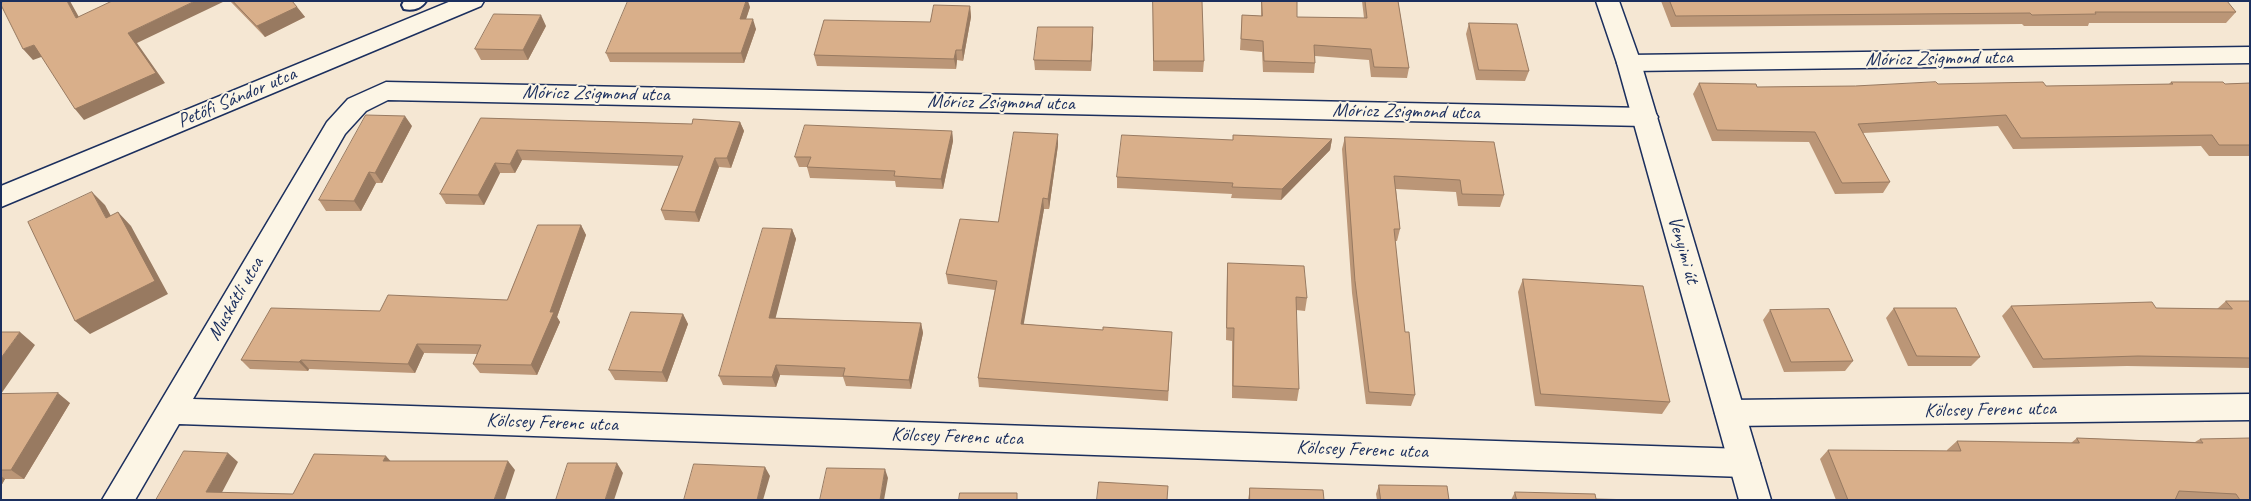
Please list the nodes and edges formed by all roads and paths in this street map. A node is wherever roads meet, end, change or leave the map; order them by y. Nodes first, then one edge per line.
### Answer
1 (473, 1) edge
2 (1608, 1) edge
3 (2250, 55) edge
4 (1629, 62) junction
5 (359, 103) joint
6 (1645, 117) junction
7 (1, 197) edge
8 (2250, 407) edge
9 (170, 411) junction
10 (1730, 413) junction
11 (1744, 464) junction
12 (118, 500) edge
13 (1755, 500) edge

1 - 7 street, Petőfi Sándor utca
2 - 4 street, Venyimi út
3 - 4 street, Móricz Zsigmond utca
4 - 6 street, Venyimi út
5 - 6 street, Móricz Zsigmond utca
5 - 9 street, Muskátli utca
6 - 10 street, Venyimi út
8 - 10 street, Kölcsey Ferenc utca
9 - 11 street, Kölcsey Ferenc utca
9 - 12 street, Muskátli utca
10 - 11 street, Venyimi út
11 - 13 street, Venyimi út

